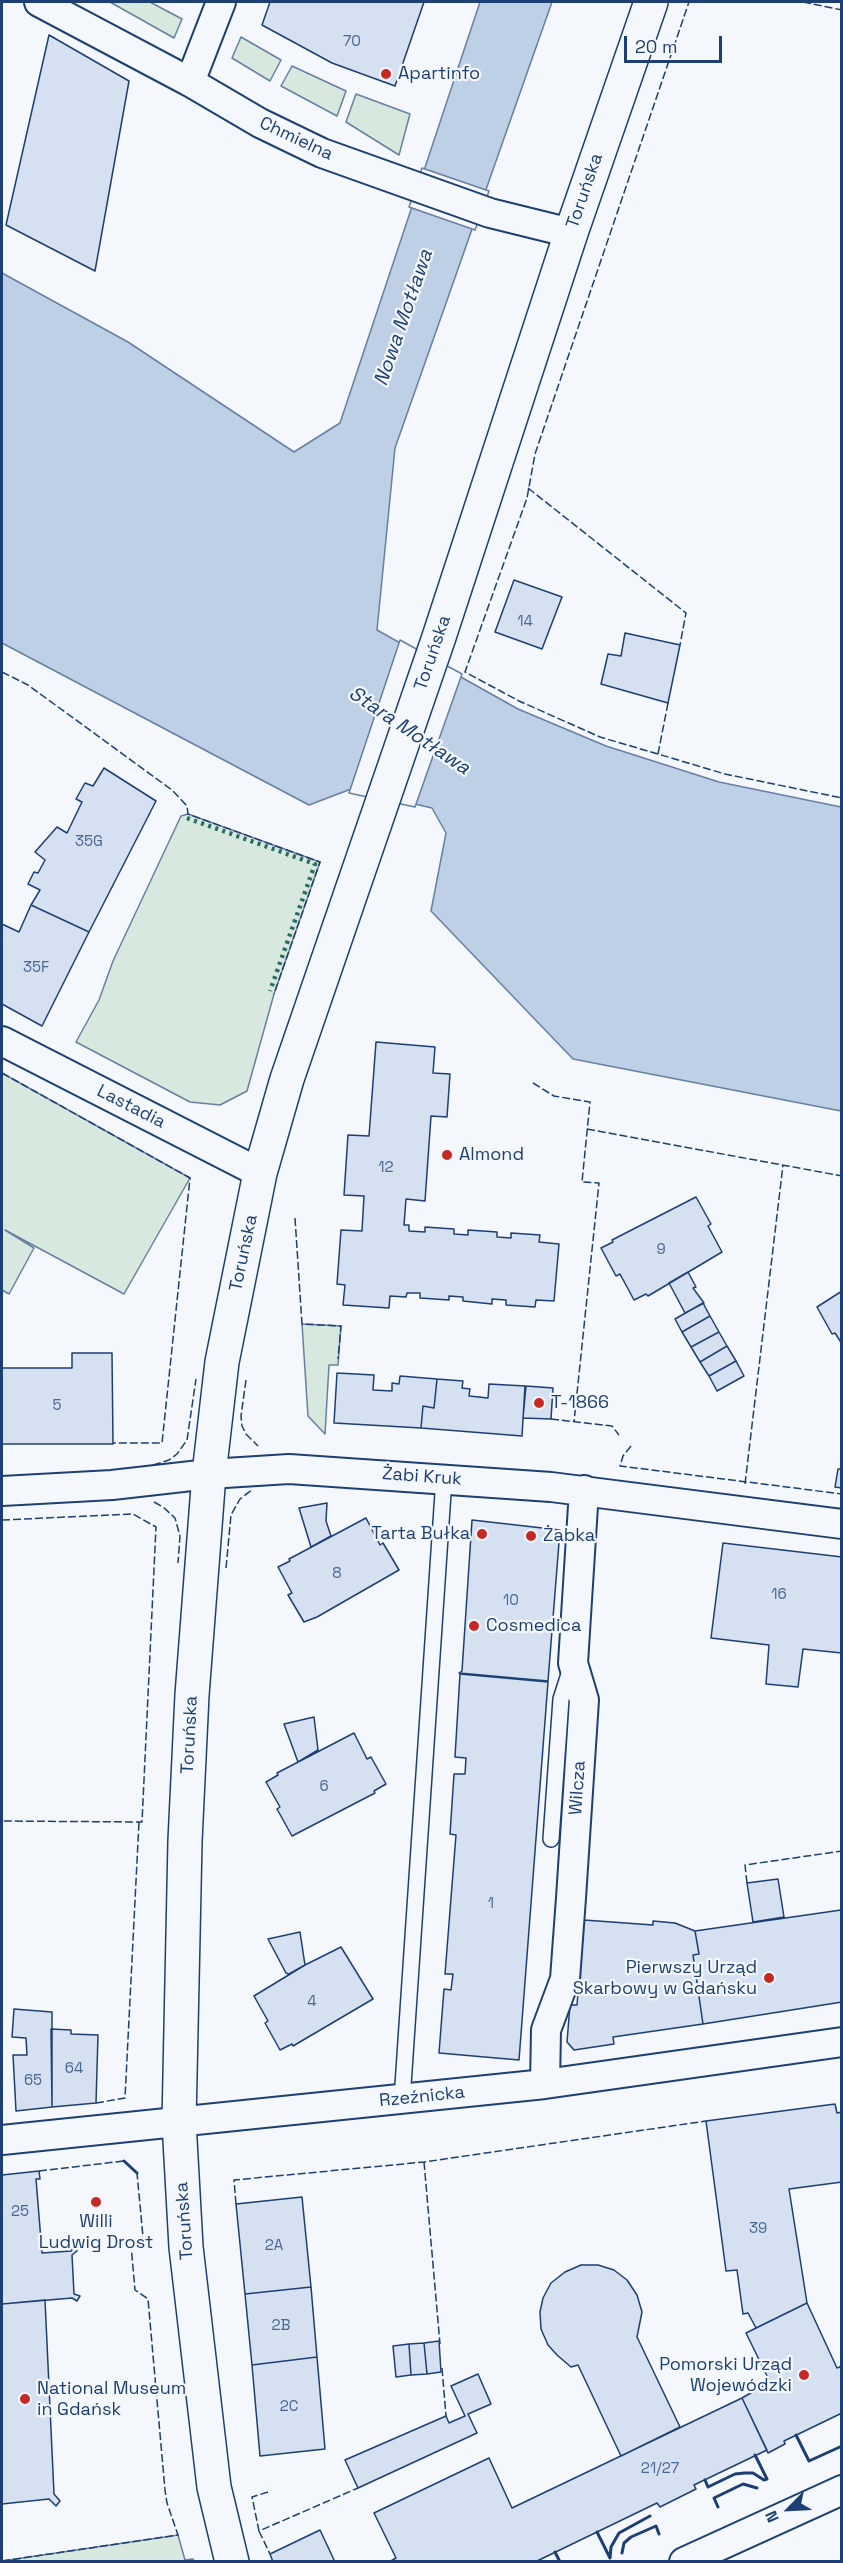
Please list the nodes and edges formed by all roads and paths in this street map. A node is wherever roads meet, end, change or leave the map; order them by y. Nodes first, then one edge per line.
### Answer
1 (39, 2) edge
2 (221, 2) edge
3 (651, 2) edge
4 (190, 82) junction
5 (571, 233) junction
6 (2, 1041) edge
7 (260, 1173) junction
8 (209, 1474) junction
9 (444, 1478) junction
10 (584, 1490) junction
11 (2, 1491) edge
12 (842, 1524) edge
13 (573, 1663) junction
14 (551, 1839) dead end
15 (842, 2042) edge
16 (545, 2084) junction
17 (402, 2100) junction
18 (179, 2122) junction
19 (2, 2140) edge
20 (842, 2490) edge
21 (232, 2562) edge
22 (684, 2562) edge

1 - 4 street, Chmielna
2 - 4 street
3 - 5 street, Toruńska
4 - 5 street, Chmielna
5 - 7 street, Toruńska
6 - 7 street, Lastadia
7 - 8 street, Toruńska
8 - 9 street, Żabi Kruk
8 - 11 street, Żabi Kruk
8 - 18 street, Toruńska
9 - 10 street, Żabi Kruk
9 - 17 lane
10 - 12 street, Żabi Kruk
10 - 13 street, Wilcza
13 - 14 lane
13 - 16 street, Wilcza
15 - 16 street, Rzeźnicka
16 - 17 street, Rzeźnicka
17 - 18 street, Rzeźnicka
18 - 19 street, Rzeźnicka
18 - 21 street, Toruńska
20 - 22 street

